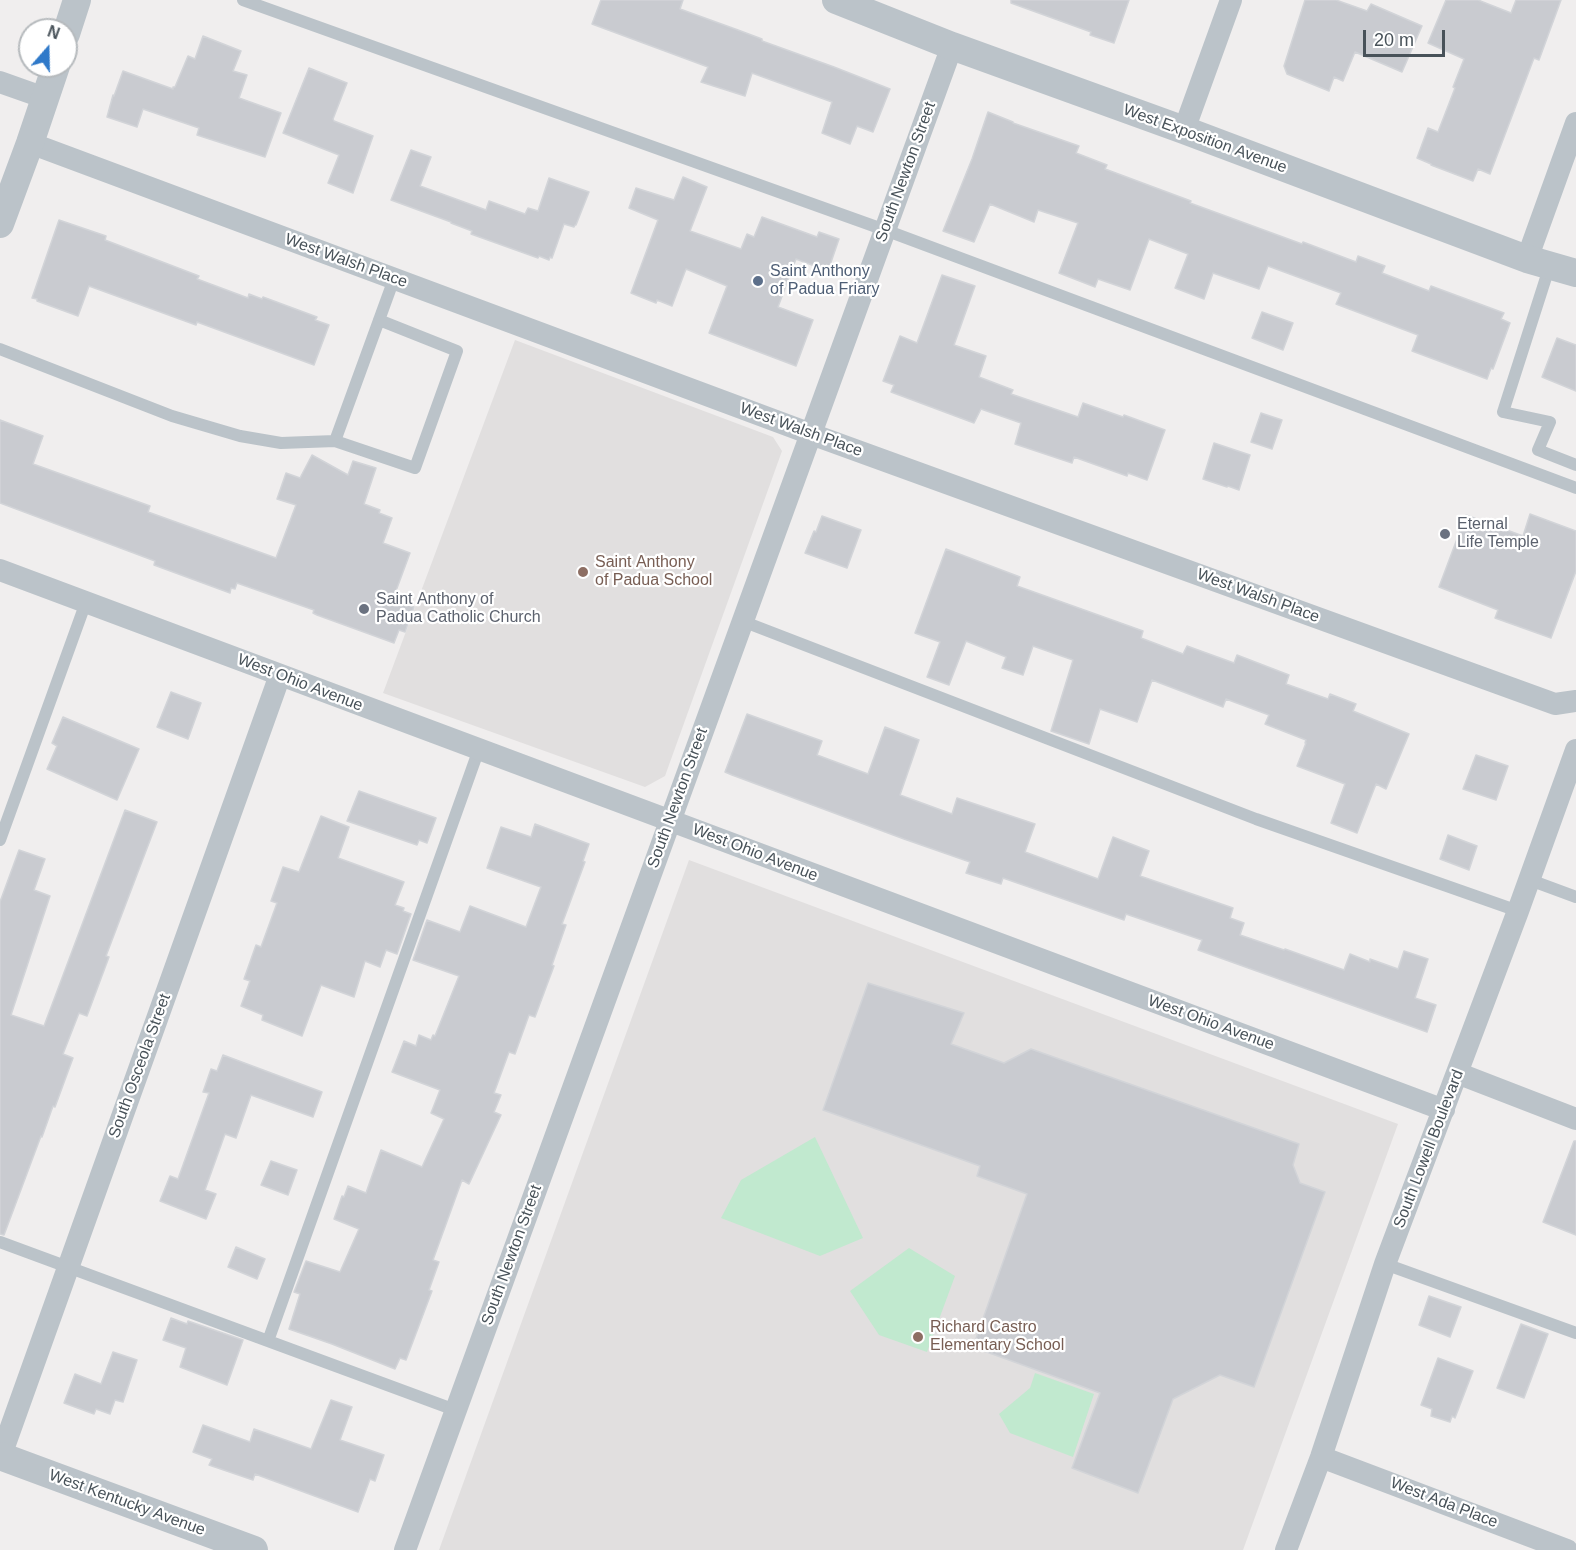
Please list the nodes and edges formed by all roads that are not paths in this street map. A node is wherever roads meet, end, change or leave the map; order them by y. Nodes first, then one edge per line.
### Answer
1 (77, 0) edge
2 (243, 0) edge
3 (1231, 0) edge
4 (842, 1) edge
5 (71, 18) edge
6 (952, 46) junction
7 (52, 78) edge
8 (0, 82) edge
9 (45, 98) junction
10 (1576, 123) edge
11 (1184, 130) junction
12 (30, 143) junction
13 (0, 224) edge
14 (885, 230) junction
15 (1551, 266) edge
16 (394, 279) junction
17 (379, 320) junction
18 (0, 348) edge
19 (811, 434) junction
20 (335, 441) junction
21 (1576, 465) edge
22 (1576, 488) edge
23 (0, 570) edge
24 (86, 602) junction
25 (742, 621) junction
26 (280, 675) junction
27 (1576, 701) edge
28 (479, 749) junction
29 (1576, 750) edge
30 (669, 821) junction
31 (0, 840) edge
32 (1530, 880) junction
33 (1576, 897) edge
34 (1518, 911) junction
35 (1457, 1073) junction
36 (1444, 1110) junction
37 (1576, 1119) edge
38 (0, 1242) edge
39 (1385, 1264) junction
40 (68, 1267) junction
41 (1576, 1333) edge
42 (268, 1341) junction
43 (455, 1410) junction
44 (0, 1457) edge
45 (1321, 1457) junction
46 (254, 1550) edge
47 (405, 1550) edge
48 (1286, 1550) edge
49 (1567, 1550) edge

1 - 5 street
2 - 14 lane
3 - 11 street
4 - 6 street, West Exposition Avenue
6 - 11 street, West Exposition Avenue
6 - 14 street, South Newton Street
7 - 9 street
8 - 9 street
9 - 12 street
10 - 15 street
11 - 15 street, West Exposition Avenue
12 - 13 street
12 - 16 street, West Walsh Place
14 - 19 street, South Newton Street
14 - 22 lane
15 - 21 lane
16 - 17 lane
16 - 19 street, West Walsh Place
17 - 20 lane
17 - 20 lane
18 - 20 lane
19 - 25 street, South Newton Street
19 - 27 street, West Walsh Place
23 - 24 street, West Ohio Avenue
24 - 26 street, West Ohio Avenue
24 - 31 lane
25 - 30 street, South Newton Street
25 - 34 lane
26 - 28 street, West Ohio Avenue
26 - 40 street, South Osceola Street
28 - 30 street, West Ohio Avenue
28 - 42 lane
29 - 32 street, South Lowell Boulevard
30 - 36 street, West Ohio Avenue
30 - 43 street, South Newton Street
32 - 33 lane
32 - 34 street, South Lowell Boulevard
34 - 35 street, South Lowell Boulevard
35 - 36 street, South Lowell Boulevard
35 - 37 street
36 - 39 street, South Lowell Boulevard
38 - 40 lane
39 - 41 lane
39 - 45 street, South Lowell Boulevard
40 - 42 lane
40 - 44 street, South Osceola Street
42 - 43 lane
43 - 47 street, South Newton Street
44 - 46 street, West Kentucky Avenue
45 - 48 street, South Lowell Boulevard
45 - 49 street, West Ada Place

